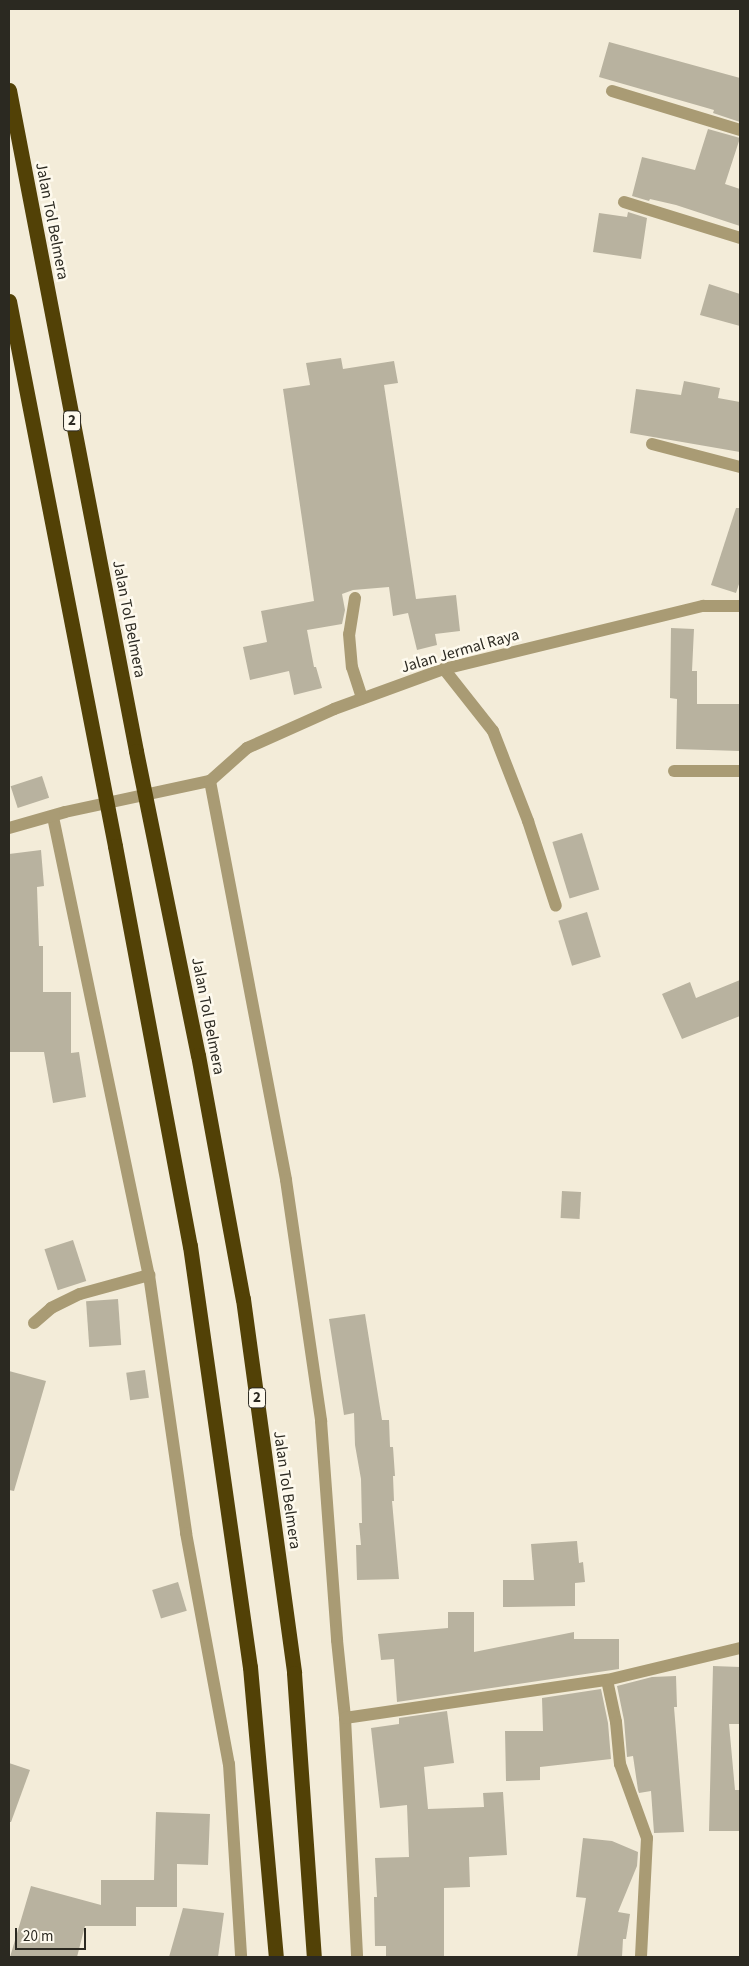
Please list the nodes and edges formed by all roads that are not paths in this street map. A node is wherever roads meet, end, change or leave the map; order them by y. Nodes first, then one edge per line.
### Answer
1 (9, 90) edge
2 (612, 91) dead end
3 (740, 130) edge
4 (624, 202) dead end
5 (740, 238) edge
6 (9, 301) edge
7 (652, 444) dead end
8 (740, 466) edge
9 (356, 598) dead end
10 (740, 606) edge
11 (444, 669) junction
12 (362, 698) junction
13 (674, 771) dead end
14 (740, 771) edge
15 (210, 781) junction
16 (59, 814) junction
17 (9, 828) edge
18 (556, 906) dead end
19 (149, 1275) junction
20 (34, 1323) dead end
21 (740, 1648) edge
22 (608, 1680) junction
23 (345, 1718) junction
24 (241, 1957) edge
25 (276, 1957) edge
26 (314, 1957) edge
27 (357, 1957) edge
28 (641, 1957) edge

1 - 26 highway, Jalan Tol Belmera / 2
2 - 3 street
4 - 5 street
6 - 25 highway
7 - 8 street
9 - 12 street
10 - 11 street, Jalan Jermal Raya
11 - 12 street, Jalan Jermal Raya
11 - 18 street
12 - 15 street, Jalan Jermal Raya
13 - 14 street
15 - 16 street
15 - 23 street
16 - 17 street
16 - 19 street
19 - 20 street
19 - 24 street
21 - 22 street
22 - 23 street
22 - 28 street
23 - 27 street

